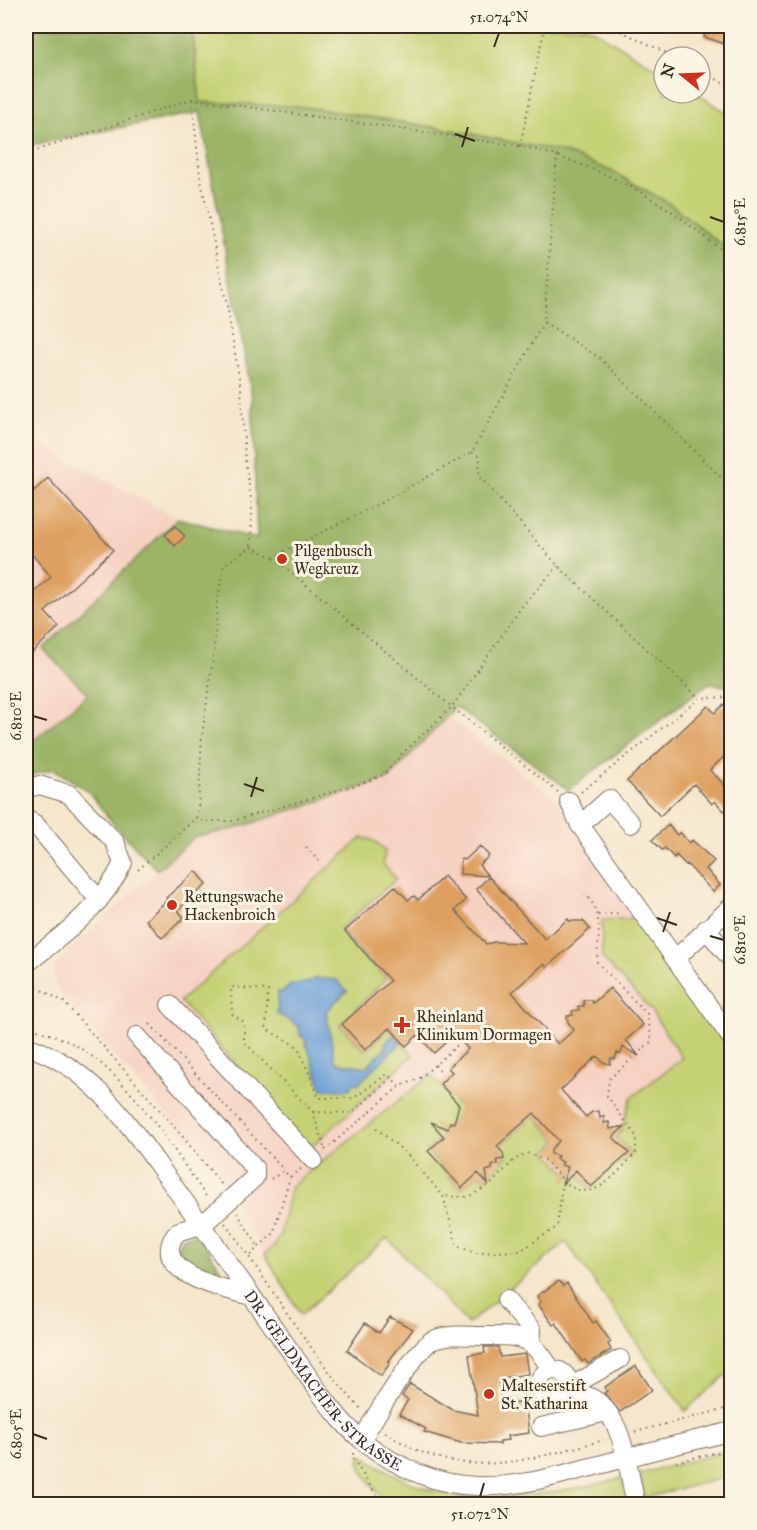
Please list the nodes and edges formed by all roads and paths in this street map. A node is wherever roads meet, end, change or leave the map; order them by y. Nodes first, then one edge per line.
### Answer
1 (545, 26) edge
2 (610, 26) edge
3 (652, 46) edge
4 (712, 76) edge
5 (732, 87) edge
6 (192, 99) junction
7 (520, 146) junction
8 (26, 154) edge
9 (557, 155) junction
10 (732, 258) edge
11 (544, 322) junction
12 (472, 452) junction
13 (732, 488) edge
14 (251, 547) junction
15 (273, 557) junction
16 (558, 566) junction
17 (732, 697) edge
18 (700, 698) junction
19 (452, 707) junction
20 (26, 789) edge
21 (569, 801) junction
22 (196, 818) junction
23 (26, 819) edge
24 (631, 824) dead end
25 (580, 825) junction
26 (306, 847) dead end
27 (322, 865) dead end
28 (114, 882) junction
29 (585, 894) dead end
30 (99, 900) junction
31 (732, 906) edge
32 (641, 910) junction
33 (598, 915) junction
34 (706, 929) junction
35 (675, 959) junction
36 (732, 960) edge
37 (26, 964) edge
38 (26, 982) edge
39 (170, 1005) dead end
40 (26, 1027) edge
41 (144, 1030) joint
42 (732, 1039) edge
43 (461, 1042) dead end
44 (26, 1046) edge
45 (435, 1065) junction
46 (440, 1071) dead end
47 (392, 1077) junction
48 (400, 1086) junction
49 (313, 1112) junction
50 (376, 1128) dead end
51 (319, 1155) junction
52 (284, 1171) junction
53 (290, 1178) junction
54 (563, 1180) junction
55 (269, 1182) dead end
56 (443, 1196) junction
57 (231, 1199) junction
58 (217, 1212) junction
59 (202, 1225) junction
60 (258, 1246) junction
61 (249, 1256) junction
62 (252, 1296) junction
63 (506, 1300) dead end
64 (531, 1344) junction
65 (621, 1359) dead end
66 (552, 1370) junction
67 (568, 1388) junction
68 (732, 1407) edge
69 (607, 1412) junction
70 (372, 1422) junction
71 (541, 1427) dead end
72 (732, 1431) edge
73 (620, 1436) junction
74 (362, 1440) junction
75 (625, 1458) junction
76 (382, 1504) edge
77 (636, 1504) edge

1 - 7 path
2 - 3 path
4 - 5 path
6 - 7 path
6 - 8 path
6 - 14 path
7 - 9 path
9 - 10 path
9 - 11 path
11 - 12 path
11 - 13 path
12 - 15 path
12 - 16 path
14 - 15 path
14 - 22 path
15 - 19 path
16 - 18 path
16 - 19 path
17 - 18 path
18 - 21 path
19 - 21 path
19 - 22 path
20 - 28 street
21 - 25 street
22 - 28 path
23 - 30 street
24 - 25 street
25 - 32 street
26 - 27 path
28 - 30 street
29 - 33 path
30 - 37 street
31 - 34 street
32 - 33 path
32 - 35 street
33 - 54 path
34 - 35 street
34 - 36 street
35 - 42 street
38 - 57 path
39 - 51 street
40 - 58 path
41 - 52 path
41 - 57 street
43 - 45 path
44 - 59 street, DR.-GELDMACHER-STRASSE
45 - 46 path
45 - 48 path
47 - 48 path
47 - 49 path
47 - 49 path
48 - 51 path
49 - 51 path
50 - 56 path
51 - 53 path
52 - 53 path
52 - 55 path
53 - 60 path
54 - 56 path
54 - 56 path
57 - 58 street
57 - 60 path
58 - 59 street
58 - 61 path
59 - 62 street, DR.-GELDMACHER-STRASSE
59 - 62 street
60 - 61 path
61 - 70 path
62 - 74 street, DR.-GELDMACHER-STRASSE
63 - 64 street
64 - 66 street
64 - 70 street
65 - 67 street
66 - 67 street
66 - 67 street
67 - 69 street
68 - 73 path
69 - 71 street
69 - 73 street
70 - 73 path
70 - 74 street
72 - 75 street, DR.-GELDMACHER-STRASSE
73 - 75 street
74 - 75 street, DR.-GELDMACHER-STRASSE
74 - 76 path
75 - 77 street

